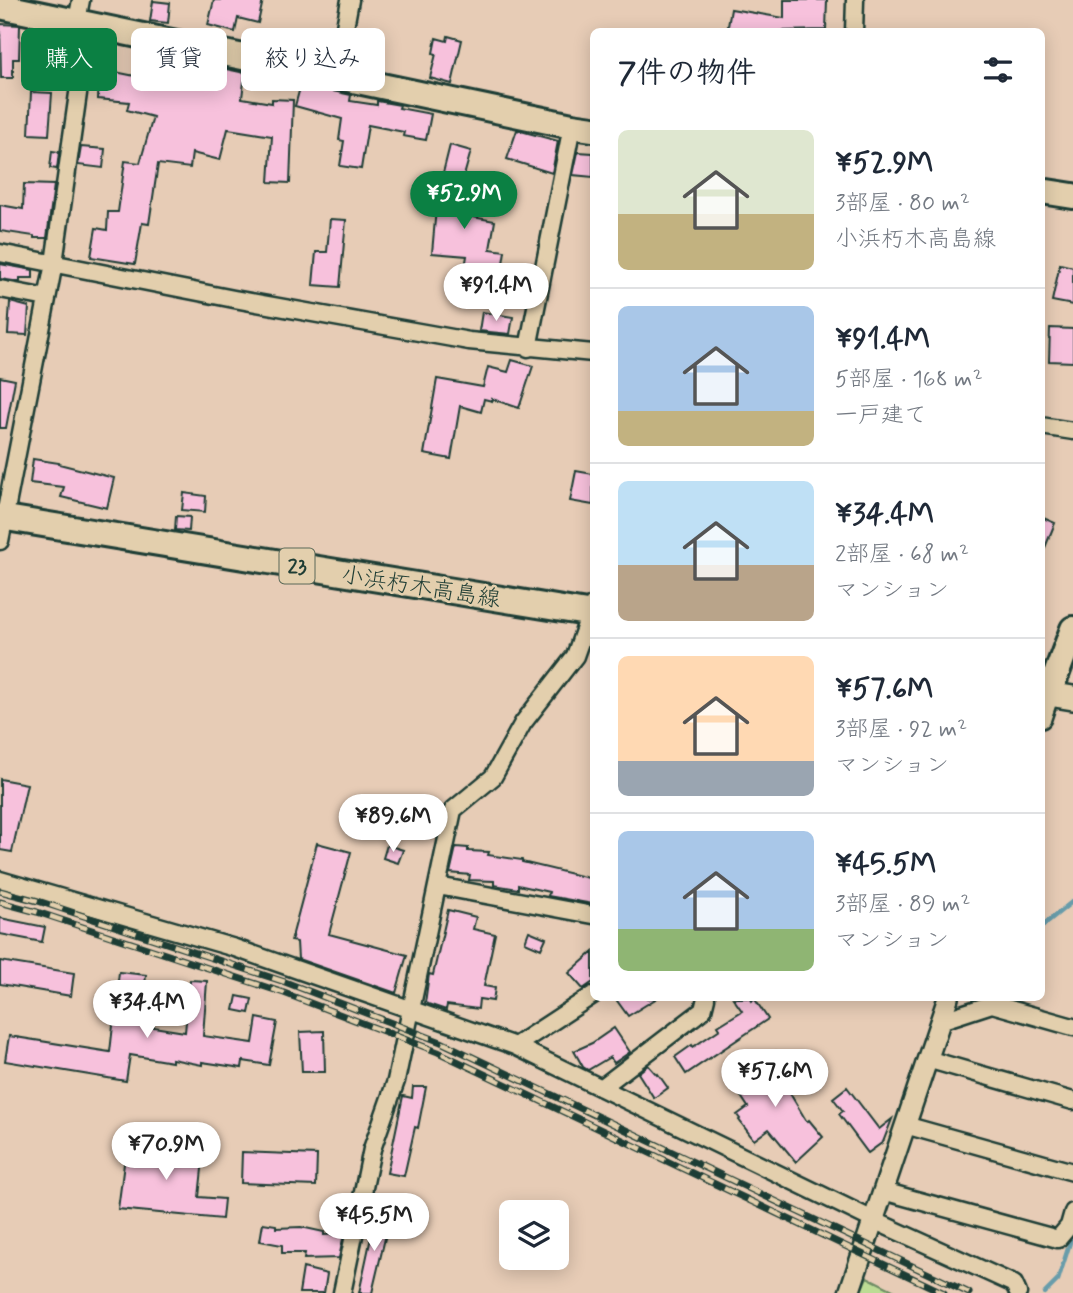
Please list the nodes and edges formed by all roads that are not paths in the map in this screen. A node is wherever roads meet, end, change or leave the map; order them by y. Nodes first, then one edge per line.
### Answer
1 (350, 0) edge
2 (855, 0) edge
3 (0, 6) edge
4 (82, 15) edge
5 (345, 28) edge
6 (854, 28) edge
7 (241, 53) edge
8 (385, 86) edge
9 (583, 127) edge
10 (1045, 192) edge
11 (1073, 196) edge
12 (0, 253) edge
13 (54, 263) junction
14 (0, 289) edge
15 (47, 298) junction
16 (528, 348) junction
17 (590, 354) edge
18 (1045, 427) edge
19 (1073, 431) edge
20 (2, 526) edge
21 (590, 610) edge
22 (590, 618) edge
23 (1073, 629) edge
24 (1054, 695) edge
25 (1045, 711) edge
26 (0, 880) edge
27 (438, 886) junction
28 (590, 914) edge
29 (590, 997) edge
30 (705, 1001) edge
31 (947, 1001) edge
32 (411, 1010) junction
33 (940, 1021) junction
34 (1073, 1027) edge
35 (515, 1046) junction
36 (927, 1059) junction
37 (601, 1088) junction
38 (1073, 1101) edge
39 (905, 1125) junction
40 (1073, 1172) edge
41 (883, 1191) junction
42 (1073, 1212) edge
43 (873, 1220) junction
44 (342, 1293) edge
45 (849, 1293) edge
46 (1018, 1293) edge

1 - 5 street
2 - 6 street
3 - 4 main road
4 - 7 main road
4 - 13 street
8 - 9 main road
9 - 16 street
10 - 11 main road
12 - 13 street
13 - 15 street
13 - 16 street
14 - 15 street
15 - 20 street
16 - 17 street
18 - 19 street
20 - 21 main road, 小浜朽木高島線 / 23
22 - 27 street
23 - 24 main road
24 - 25 street
26 - 32 street
27 - 28 street
27 - 32 street
29 - 35 street
30 - 37 street
31 - 33 street
32 - 35 street
32 - 44 street
33 - 34 street
33 - 36 street
35 - 37 street
36 - 38 street
36 - 39 street
37 - 43 street
39 - 40 street
39 - 41 street
41 - 42 street
41 - 43 street
43 - 45 street
43 - 46 street

